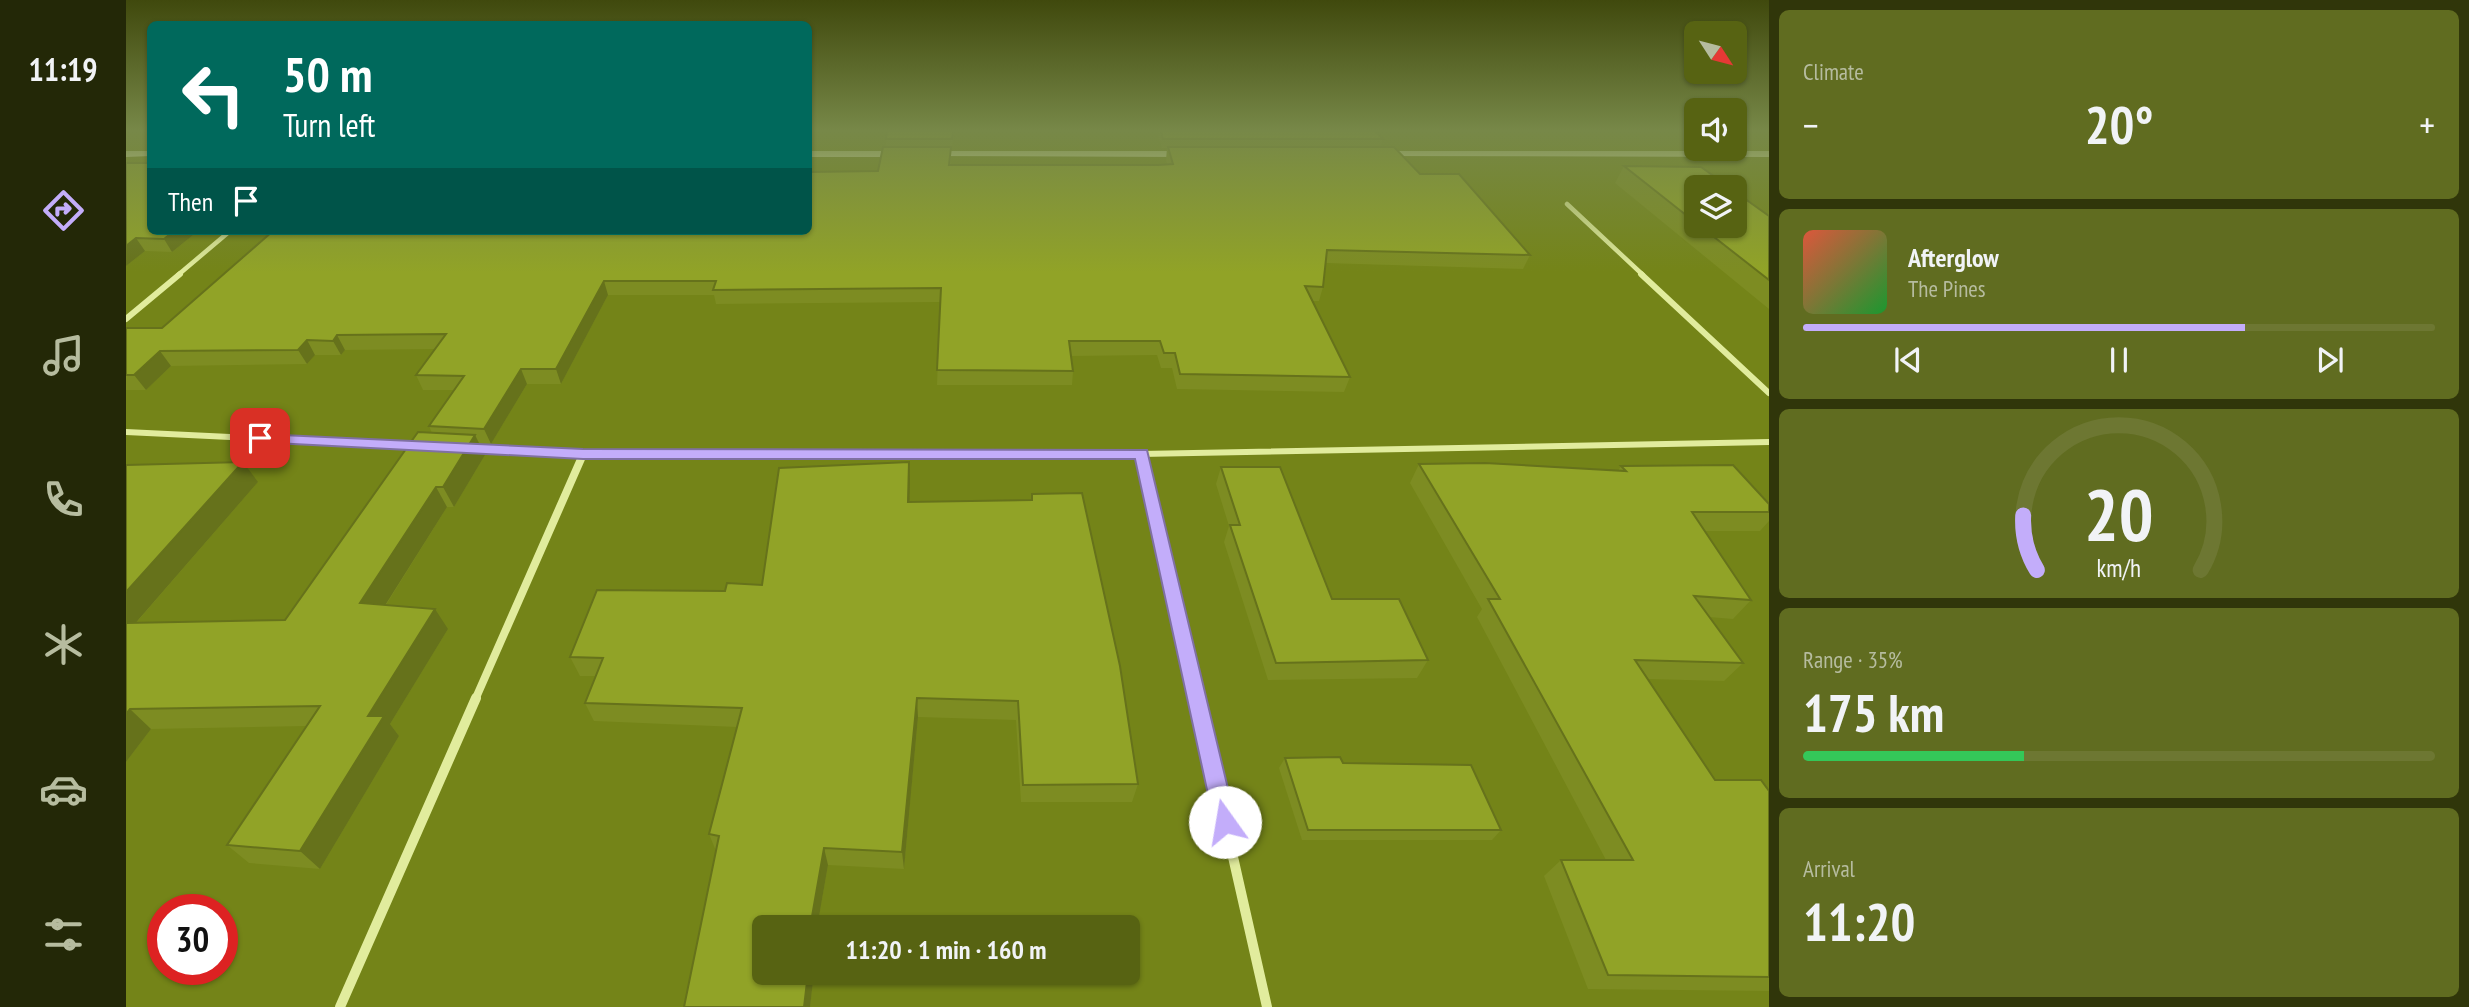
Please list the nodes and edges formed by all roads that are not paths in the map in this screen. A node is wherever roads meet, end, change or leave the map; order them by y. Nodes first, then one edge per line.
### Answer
1 (1567, 204) dead end
2 (225, 235) edge
3 (126, 319) edge
4 (1769, 393) edge
5 (126, 432) edge
6 (1769, 442) edge
7 (430, 447) edge
8 (472, 449) edge
9 (583, 454) junction
10 (1141, 454) junction
11 (341, 1007) edge
12 (1268, 1007) edge

1 - 4 street
2 - 3 street
5 - 7 street
6 - 10 street
8 - 9 street
9 - 10 street
9 - 11 street
10 - 12 street

